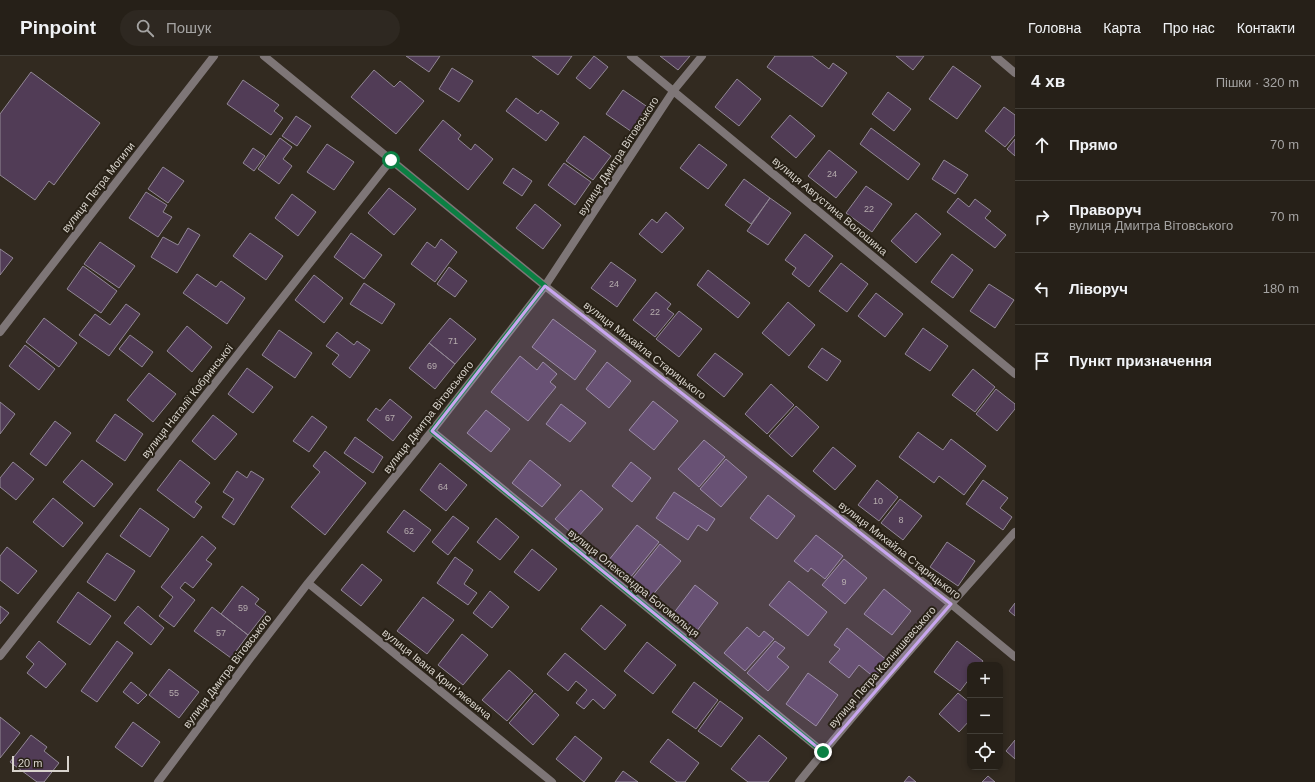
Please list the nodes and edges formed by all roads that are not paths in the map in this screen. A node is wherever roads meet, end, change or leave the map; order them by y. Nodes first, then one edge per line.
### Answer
1 (214, 56) edge
2 (264, 56) edge
3 (631, 56) edge
4 (702, 56) edge
5 (995, 56) edge
6 (1015, 73) edge
7 (674, 90) junction
8 (391, 160) junction
9 (545, 286) junction
10 (0, 332) edge
11 (1015, 374) edge
12 (432, 431) junction
13 (1015, 532) edge
14 (308, 583) junction
15 (951, 604) junction
16 (0, 656) edge
17 (1015, 657) edge
18 (823, 752) junction
19 (158, 782) edge
20 (552, 782) edge
21 (799, 782) edge

1 - 10 street, вулиця Петра Могили
2 - 8 street, вулиця Михайла Старицького
3 - 7 street, вулиця Августина Волошина
4 - 7 street, вулиця Дмитра Вітовського
5 - 6 street
7 - 9 street, вулиця Дмитра Вітовського
7 - 11 street, вулиця Августина Волошина
8 - 9 street, вулиця Михайла Старицького
8 - 16 street, вулиця Наталії Кобринської
9 - 12 street, вулиця Дмитра Вітовського
9 - 15 street, вулиця Михайла Старицького
12 - 14 street, вулиця Дмитра Вітовського
12 - 18 street, вулиця Олександра Богомольця
13 - 15 street, вулиця Петра Калнишевського
14 - 19 street, вулиця Дмитра Вітовського
14 - 20 street, вулиця Івана Крипʼякевича
15 - 17 street, вулиця Михайла Старицького
15 - 18 street, вулиця Петра Калнишевського
18 - 21 street, вулиця Петра Калнишевського

